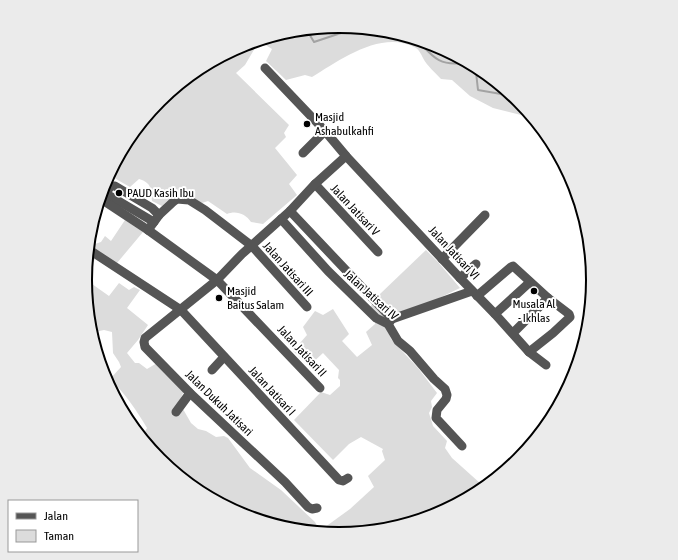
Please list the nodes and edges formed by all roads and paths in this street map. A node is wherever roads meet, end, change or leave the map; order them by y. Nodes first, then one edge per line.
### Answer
1 (265, 68) dead end
2 (325, 131) junction
3 (303, 154) dead end
4 (346, 156) junction
5 (315, 184) junction
6 (106, 198) edge
7 (106, 199) edge
8 (290, 211) junction
9 (485, 216) dead end
10 (156, 218) junction
11 (281, 219) junction
12 (148, 230) junction
13 (252, 246) junction
14 (378, 252) dead end
15 (94, 253) edge
16 (442, 259) junction
17 (476, 264) dead end
18 (460, 278) junction
19 (217, 280) junction
20 (530, 282) junction
21 (475, 293) junction
22 (548, 298) junction
23 (307, 307) dead end
24 (181, 310) junction
25 (495, 314) junction
26 (390, 322) junction
27 (513, 333) junction
28 (529, 352) junction
29 (224, 357) junction
30 (546, 365) dead end
31 (212, 370) dead end
32 (320, 388) dead end
33 (190, 393) junction
34 (176, 412) dead end
35 (462, 446) dead end
36 (348, 478) dead end
37 (317, 508) dead end

1 - 2 street
2 - 3 street
2 - 4 street
4 - 5 street, Jalan Dukuh Jatisari
4 - 16 street, Jalan Jatisari VI
5 - 8 street, Jalan Dukuh Jatisari
5 - 14 street, Jalan Jatisari V
6 - 10 street
7 - 12 street
8 - 11 street, Jalan Dukuh Jatisari
8 - 26 street
9 - 16 street
10 - 12 street
10 - 13 street
11 - 13 street, Jalan Dukuh Jatisari
11 - 26 street, Jalan Jatisari IV
12 - 19 street
13 - 19 street, Jalan Dukuh Jatisari
13 - 23 street, Jalan Jatisari III
15 - 24 street
16 - 18 street, Jalan Jatisari VI
17 - 18 street
18 - 21 street, Jalan Jatisari VI
19 - 24 street, Jalan Dukuh Jatisari
19 - 32 street, Jalan Jatisari II
20 - 21 street
20 - 22 street
20 - 25 street
21 - 25 street, Jalan Jatisari VI
21 - 26 street
22 - 27 street
22 - 28 street
24 - 29 street, Jalan Jatisari I
24 - 33 street, Jalan Dukuh Jatisari
25 - 27 street, Jalan Jatisari VI
26 - 35 street, Jalan Jatisari IV
27 - 28 street, Jalan Jatisari VI
28 - 30 street, Jalan Jatisari VI
29 - 31 street
29 - 36 street, Jalan Jatisari I
33 - 34 street
33 - 37 street, Jalan Dukuh Jatisari

